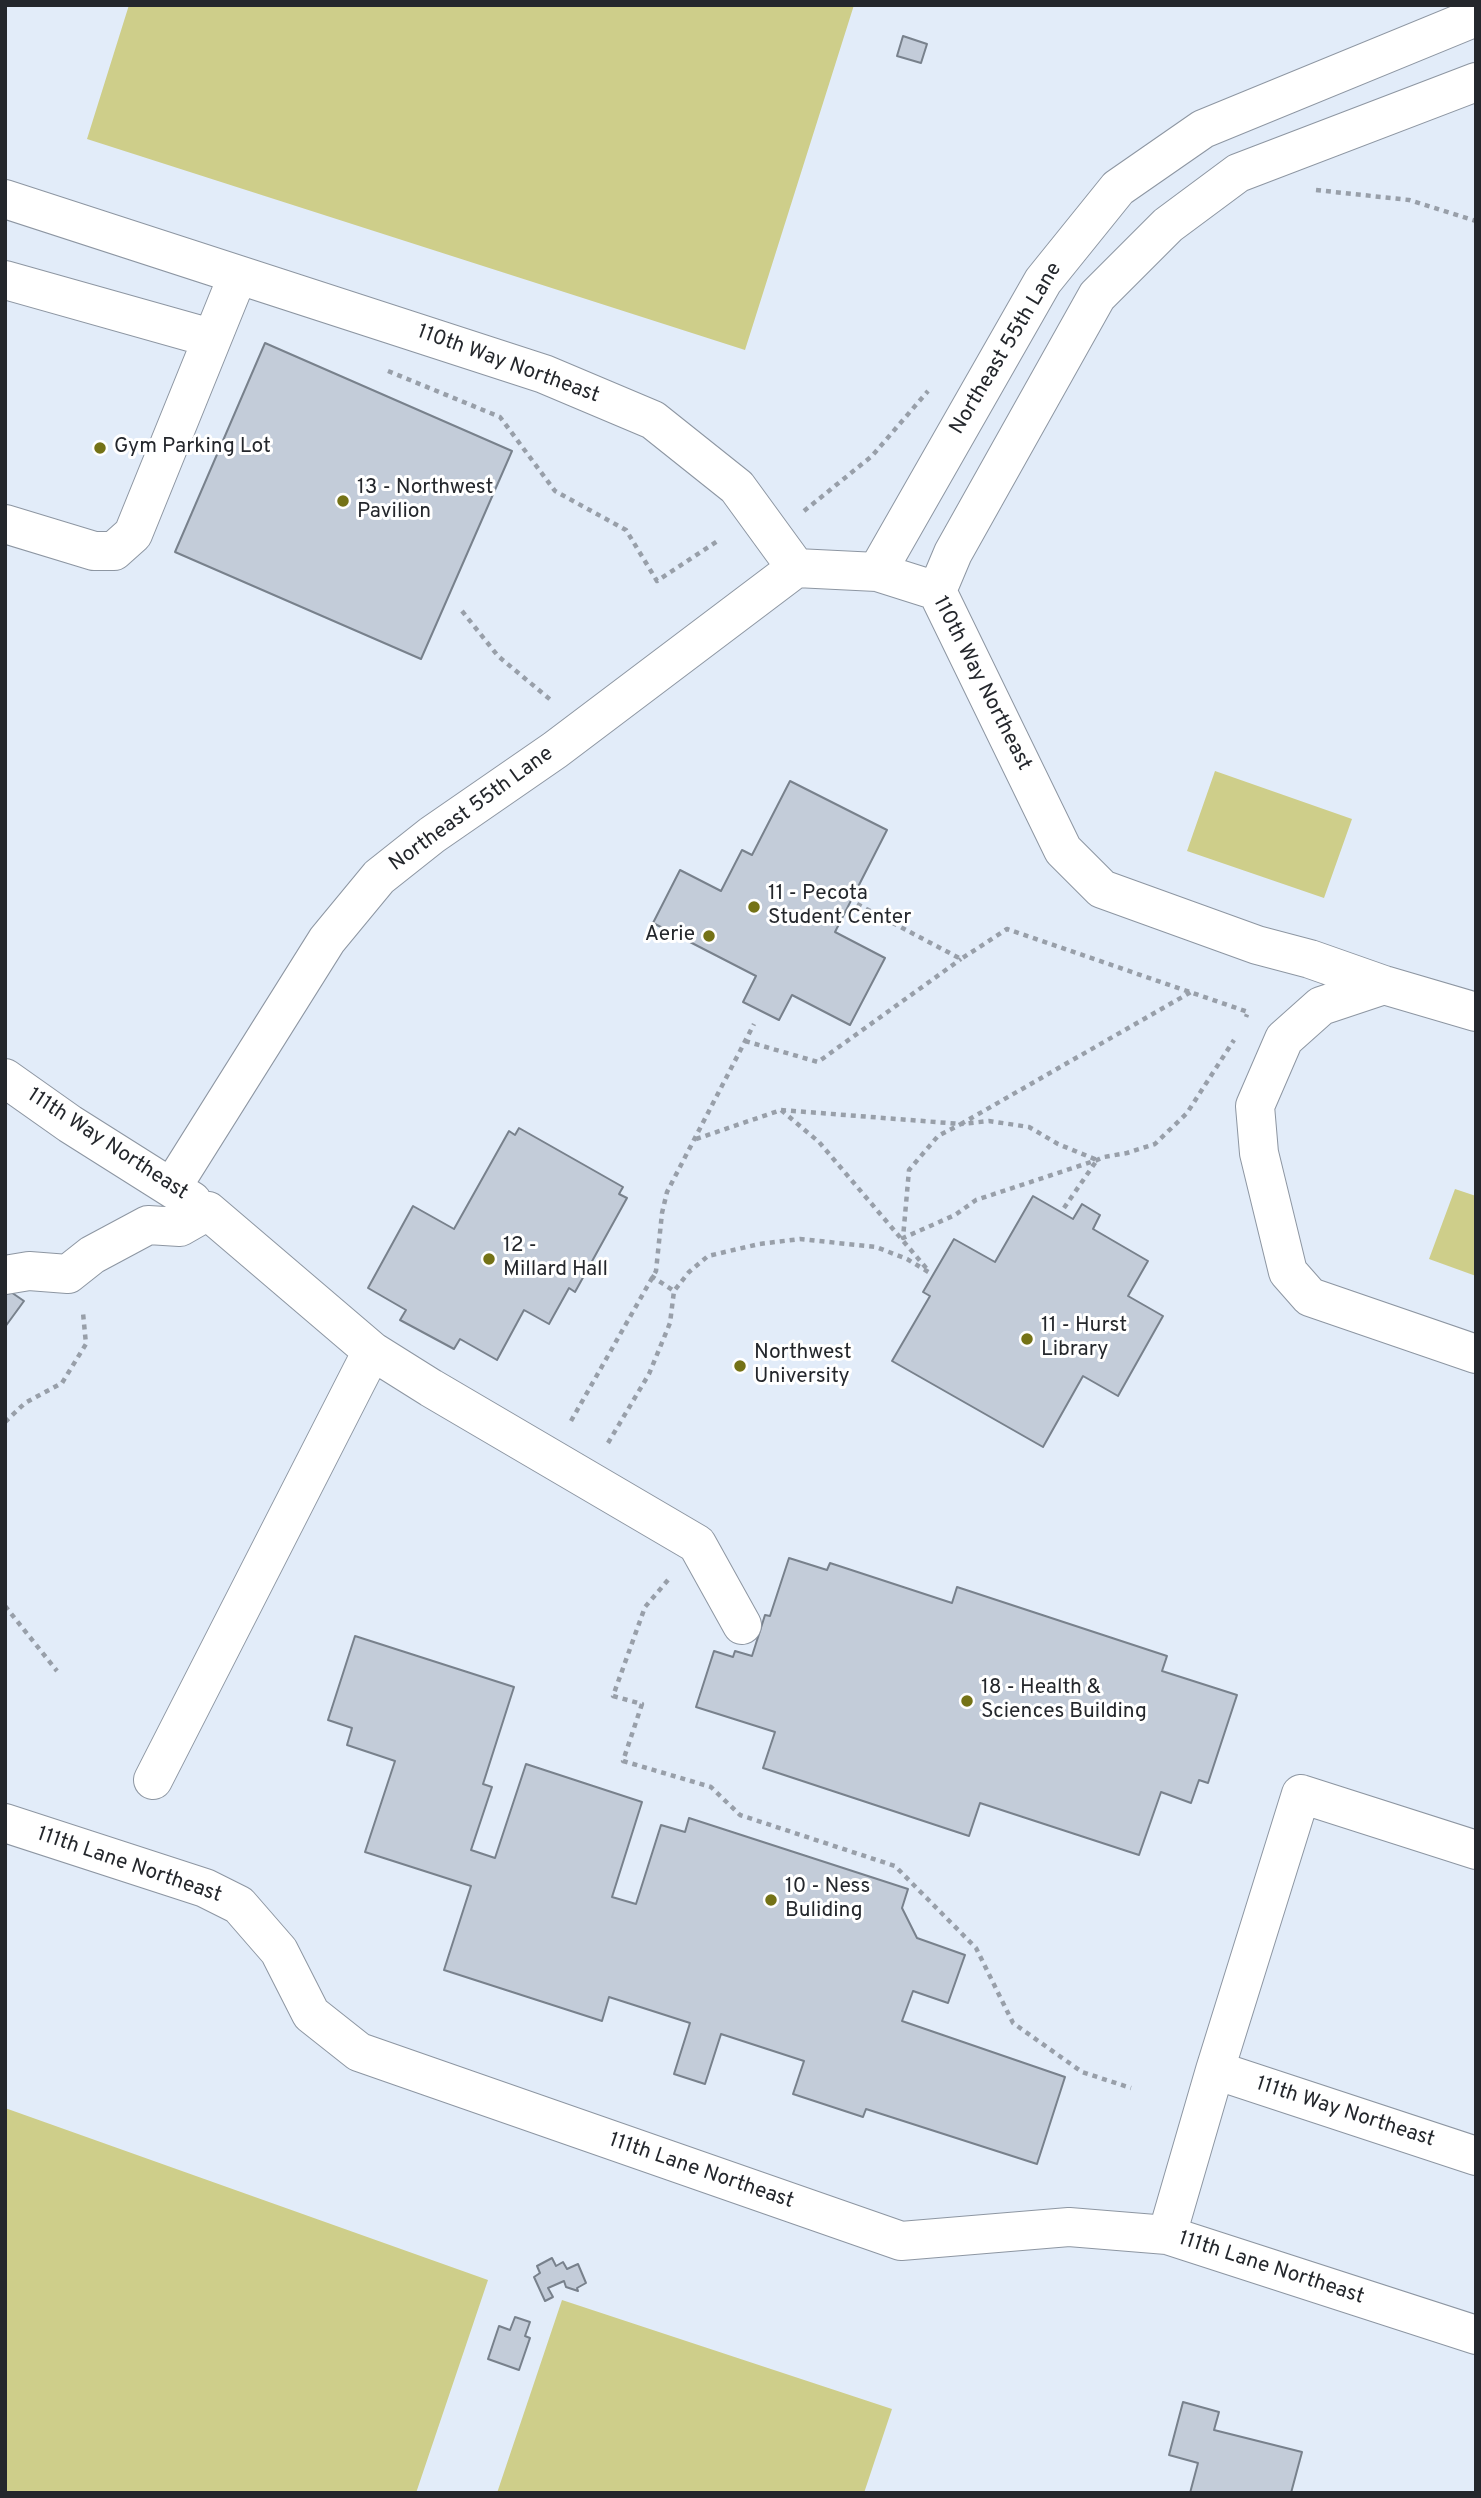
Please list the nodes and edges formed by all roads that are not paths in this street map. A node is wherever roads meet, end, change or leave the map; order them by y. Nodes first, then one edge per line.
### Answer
1 (1476, 17) edge
2 (1476, 82) edge
3 (5, 199) edge
4 (238, 275) junction
5 (5, 280) edge
6 (211, 338) junction
7 (5, 524) edge
8 (796, 568) junction
9 (877, 572) junction
10 (937, 591) junction
11 (1384, 985) junction
12 (1476, 1012) edge
13 (5, 1078) edge
14 (172, 1187) junction
15 (208, 1211) junction
16 (5, 1275) edge
17 (372, 1350) junction
18 (1476, 1354) edge
19 (742, 1625) dead end
20 (153, 1780) dead end
21 (5, 1823) edge
22 (1476, 1850) edge
23 (1215, 2070) junction
24 (1476, 2156) edge
25 (1167, 2235) junction
26 (1476, 2335) edge

1 - 9 street, Northeast 55th Lane
2 - 10 street
3 - 4 street, 110th Way Northeast
4 - 6 street
4 - 8 street, 110th Way Northeast
5 - 6 street
6 - 7 street
8 - 9 street, 110th Way Northeast
8 - 14 street, Northeast 55th Lane
9 - 10 street, 110th Way Northeast
10 - 11 street, 110th Way Northeast
11 - 12 street, 110th Way Northeast
11 - 18 street
13 - 14 street, 111th Way Northeast
14 - 15 street, 111th Way Northeast
15 - 16 street
15 - 17 street, 111th Way Northeast
17 - 19 street, 111th Way Northeast
17 - 20 street
21 - 25 street, 111th Lane Northeast
22 - 23 street
23 - 24 street, 111th Way Northeast
23 - 25 street
25 - 26 street, 111th Lane Northeast

